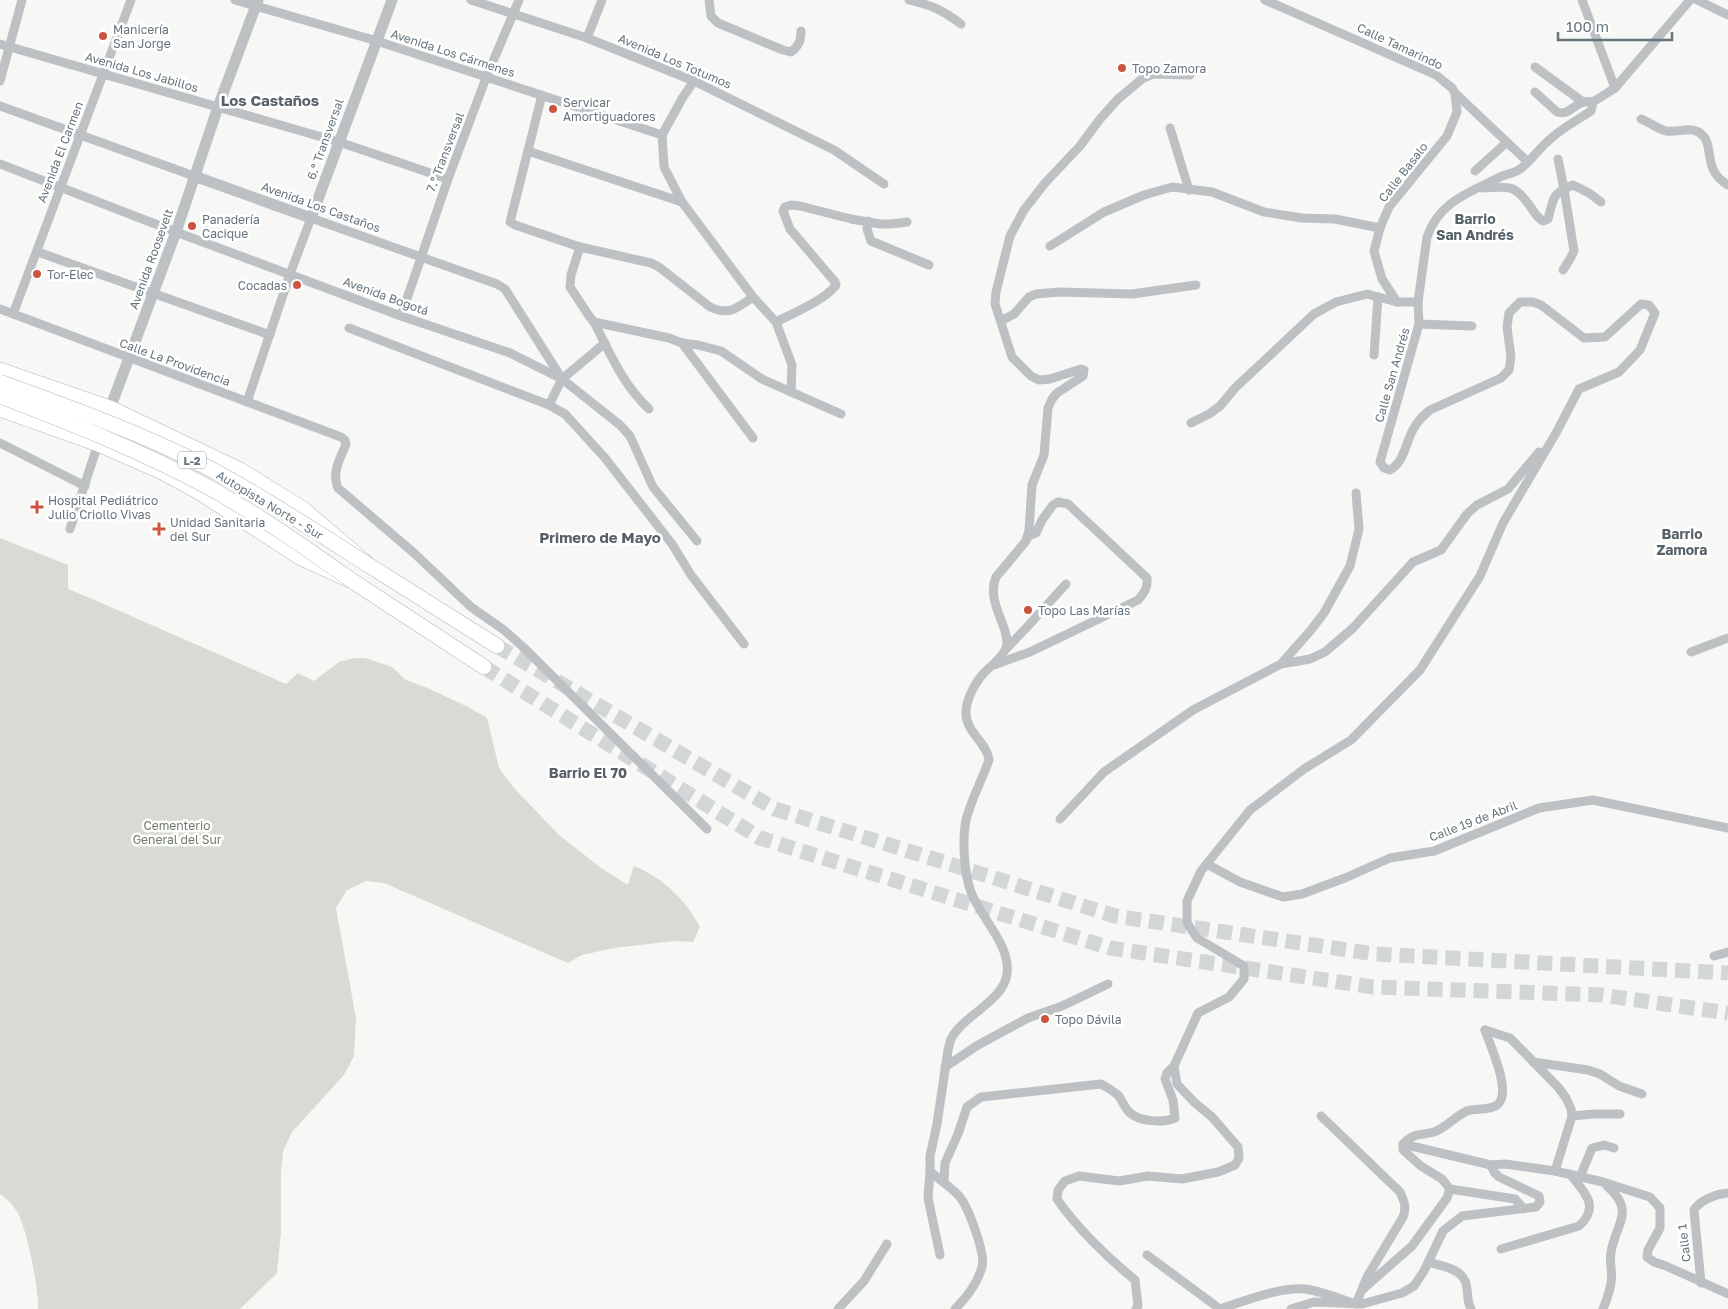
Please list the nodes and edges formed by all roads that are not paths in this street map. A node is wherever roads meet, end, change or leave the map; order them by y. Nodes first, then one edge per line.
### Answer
1 (22, 0) edge
2 (131, 0) edge
3 (235, 0) edge
4 (392, 0) edge
5 (471, 0) edge
6 (519, 0) edge
7 (602, 0) edge
8 (709, 0) edge
9 (909, 0) edge
10 (1265, 0) edge
11 (1582, 0) edge
12 (1690, 0) edge
13 (1697, 0) edge
14 (257, 3) edge
15 (514, 15) junction
16 (1728, 15) edge
17 (961, 24) dead end
18 (801, 31) dead end
19 (587, 38) junction
20 (376, 41) junction
21 (0, 44) edge
22 (10, 47) junction
23 (1536, 67) dead end
24 (103, 74) junction
25 (1190, 76) dead end
26 (486, 78) junction
27 (0, 81) edge
28 (694, 81) junction
29 (1614, 88) junction
30 (1535, 92) dead end
31 (1456, 93) junction
32 (542, 95) junction
33 (1583, 102) junction
34 (1593, 102) junction
35 (0, 106) edge
36 (218, 107) junction
37 (1641, 119) dead end
38 (1170, 128) dead end
39 (80, 135) junction
40 (662, 135) junction
41 (339, 142) junction
42 (1507, 142) junction
43 (528, 151) junction
44 (1558, 159) dead end
45 (1528, 162) junction
46 (0, 164) edge
47 (1475, 171) dead end
48 (194, 176) junction
49 (448, 179) junction
50 (884, 184) dead end
51 (1728, 185) edge
52 (59, 188) junction
53 (1479, 188) junction
54 (1564, 188) junction
55 (1189, 190) junction
56 (682, 202) junction
57 (1601, 202) dead end
58 (311, 218) junction
59 (868, 221) junction
60 (907, 222) dead end
61 (1380, 228) junction
62 (176, 232) junction
63 (1050, 246) dead end
64 (580, 247) junction
65 (38, 252) junction
66 (420, 258) junction
67 (929, 265) dead end
68 (1563, 270) dead end
69 (290, 274) junction
70 (1196, 285) dead end
71 (153, 294) junction
72 (753, 297) junction
73 (1378, 297) junction
74 (1397, 302) junction
75 (1418, 302) junction
76 (0, 310) edge
77 (13, 314) junction
78 (401, 316) junction
79 (1001, 321) junction
80 (594, 322) junction
81 (776, 322) junction
82 (1419, 324) junction
83 (1472, 326) dead end
84 (349, 328) dead end
85 (270, 335) junction
86 (605, 343) junction
87 (682, 343) junction
88 (1374, 355) dead end
89 (129, 358) junction
90 (0, 370) edge
91 (562, 379) junction
92 (0, 382) edge
93 (791, 392) junction
94 (0, 396) edge
95 (247, 402) junction
96 (549, 405) junction
97 (110, 408) junction
98 (0, 409) edge
99 (649, 409) dead end
100 (841, 414) dead end
101 (1191, 423) dead end
102 (1556, 434) junction
103 (753, 438) dead end
104 (0, 443) edge
105 (98, 444) junction
106 (85, 486) junction
107 (1356, 493) dead end
108 (70, 529) dead end
109 (1028, 537) junction
110 (697, 541) dead end
111 (370, 566) junction
112 (354, 582) junction
113 (1066, 584) dead end
114 (1728, 638) edge
115 (744, 644) dead end
116 (497, 646) tunnel mouth
117 (1006, 649) junction
118 (1691, 652) dead end
119 (1281, 664) junction
120 (994, 665) junction
121 (484, 667) tunnel mouth
122 (1060, 819) dead end
123 (1728, 828) edge
124 (707, 829) dead end
125 (1206, 864) junction
126 (1728, 952) edge
127 (1714, 956) dead end
128 (1108, 984) dead end
129 (1533, 1062) junction
130 (1174, 1066) junction
131 (945, 1067) junction
132 (1642, 1094) dead end
133 (1620, 1114) dead end
134 (1321, 1116) dead end
135 (1572, 1116) junction
136 (1403, 1144) junction
137 (1614, 1148) dead end
138 (1491, 1165) junction
139 (930, 1171) junction
140 (1555, 1171) junction
141 (1570, 1174) junction
142 (1580, 1177) junction
143 (944, 1181) junction
144 (1603, 1182) junction
145 (1450, 1189) junction
146 (1728, 1192) edge
147 (1524, 1209) junction
148 (887, 1244) dead end
149 (1500, 1250) dead end
150 (940, 1255) dead end
151 (1147, 1255) dead end
152 (1429, 1262) junction
153 (1701, 1283) junction
154 (1363, 1289) junction
155 (1728, 1294) edge
156 (1356, 1304) junction
157 (1374, 1305) edge
158 (838, 1309) edge
159 (955, 1309) edge
160 (1136, 1309) edge
161 (1220, 1309) edge
162 (1291, 1309) edge
163 (1470, 1309) edge
164 (1604, 1309) edge

1 - 22 street
2 - 24 street, Avenida El Carmen
3 - 14 street, Avenida Los Cármenes
4 - 20 street, 6.° Transversal
5 - 15 street, Avenida Los Totumos
6 - 15 street, 7.° Transversal
7 - 19 street
8 - 18 street
9 - 17 street
10 - 31 street, Calle Tamarindo
11 - 29 street
12 - 29 street, Calle San Andrés
13 - 16 street
14 - 20 street, Avenida Los Cármenes
14 - 36 street, Avenida Roosevelt
15 - 19 street, Avenida Los Totumos
15 - 26 street, 7.° Transversal
19 - 28 street, Avenida Los Totumos
20 - 26 street, Avenida Los Cármenes
20 - 41 street, 6.° Transversal
21 - 22 street, Avenida Los Jabillos
22 - 24 street, Avenida Los Jabillos
22 - 27 street
23 - 33 street
24 - 36 street, Avenida Los Jabillos
24 - 39 street, Avenida El Carmen
25 - 79 street
26 - 32 street, Avenida Los Cármenes
26 - 49 street, 7.° Transversal
28 - 40 street
28 - 50 street, Avenida Los Totumos
29 - 34 street, Calle San Andrés
30 - 33 street
31 - 42 street, Calle Tamarindo
31 - 61 street, Calle Basalo
32 - 40 street, Avenida Los Cármenes
32 - 43 street
33 - 34 street
34 - 45 street, Calle San Andrés
35 - 39 street, Avenida Los Castaños
36 - 41 street, Avenida Los Jabillos
36 - 48 street, Avenida Roosevelt
37 - 51 street
38 - 55 street
39 - 48 street, Avenida Los Castaños
39 - 52 street, Avenida El Carmen
40 - 56 street
41 - 49 street, Avenida Los Jabillos
41 - 58 street, 6.° Transversal
42 - 45 street, Calle Tamarindo
42 - 47 street
43 - 56 street
43 - 64 street
44 - 54 street
45 - 53 street, Calle San Andrés
46 - 52 street, Avenida Bogotá
48 - 58 street, Avenida Los Castaños
48 - 62 street, Avenida Roosevelt
49 - 66 street, 7.° Transversal
52 - 62 street, Avenida Bogotá
52 - 65 street, Avenida El Carmen
53 - 54 street
53 - 75 street, Calle San Andrés
54 - 57 street
54 - 68 street
55 - 61 street
55 - 63 street
56 - 72 street
58 - 66 street, Avenida Los Castaños
58 - 69 street, 6.° Transversal
59 - 60 street
59 - 67 street
59 - 81 street
61 - 74 street, Calle Basalo
62 - 69 street, Avenida Bogotá
62 - 71 street, Avenida Roosevelt
64 - 72 street
64 - 80 street
65 - 71 street
65 - 77 street, Avenida El Carmen
66 - 78 street, 7.° Transversal
66 - 91 street, Avenida Los Castaños
69 - 78 street, Avenida Bogotá
69 - 85 street, 6.° Transversal
70 - 79 street
71 - 85 street
71 - 89 street, Avenida Roosevelt
72 - 81 street
73 - 74 street
73 - 88 street
73 - 101 street
74 - 75 street
75 - 82 street, Calle San Andrés
76 - 77 street, Calle La Providencia
77 - 89 street, Calle La Providencia
78 - 91 street, Avenida Bogotá
79 - 109 street
80 - 86 street
80 - 87 street
81 - 93 street
82 - 83 street
82 - 102 street, Calle San Andrés
84 - 96 street
85 - 95 street, 6.° Transversal
86 - 91 street
86 - 99 street
87 - 93 street
87 - 103 street
89 - 95 street, Calle La Providencia
89 - 97 street, Avenida Roosevelt
90 - 97 highway
91 - 96 street
91 - 110 street, Avenida Bogotá
92 - 111 highway, Autopista Norte - Sur / L-2, bridge
93 - 100 street
94 - 112 highway, Autopista Norte - Sur / L-2, bridge
95 - 124 street, Calle La Providencia
96 - 115 street
97 - 105 street, Avenida Roosevelt
97 - 111 highway, bridge
98 - 105 highway
102 - 119 street
102 - 125 street
104 - 106 street
105 - 106 street, Avenida Roosevelt
105 - 112 highway, bridge
106 - 108 street, Avenida Roosevelt
107 - 119 street
109 - 117 street
109 - 120 street
111 - 116 highway, Autopista Norte - Sur / L-2
112 - 121 highway, Autopista Norte - Sur / L-2
113 - 117 street
114 - 118 street
117 - 120 street
119 - 122 street
120 - 131 street
123 - 125 street, Calle 19 de Abril
125 - 130 street
126 - 127 street
128 - 131 street
129 - 132 street
129 - 135 street
129 - 136 street
130 - 143 street
130 - 160 street
131 - 139 street
133 - 135 street
134 - 154 street
135 - 140 street
136 - 138 street
136 - 145 street
137 - 142 street
138 - 140 street
138 - 147 street
139 - 143 street
139 - 150 street
140 - 141 street
141 - 142 street
141 - 149 street
142 - 144 street
143 - 159 street
144 - 153 street
144 - 164 street
145 - 147 street
145 - 154 street
146 - 153 street, Calle 1
147 - 152 street
148 - 158 street
151 - 161 street
152 - 157 street
152 - 163 street
153 - 155 street
154 - 156 street
156 - 157 street
156 - 161 street
156 - 162 street

